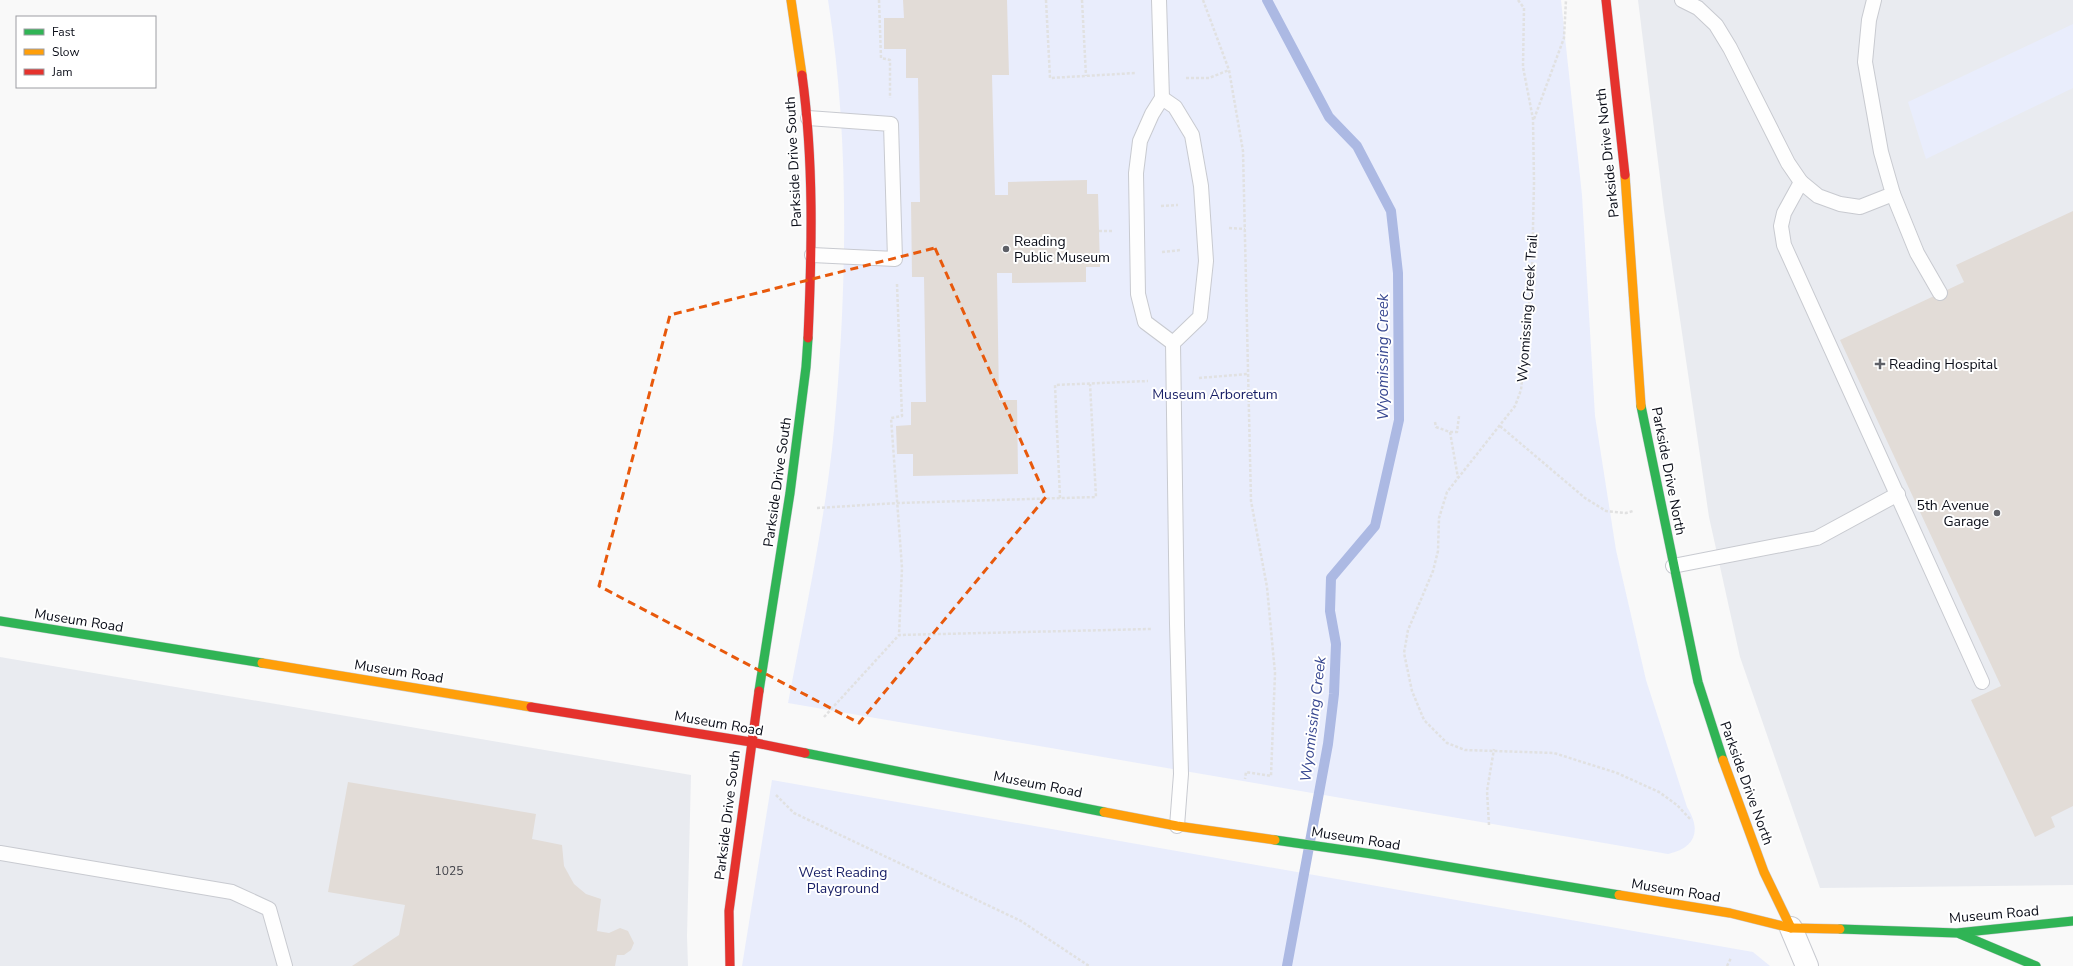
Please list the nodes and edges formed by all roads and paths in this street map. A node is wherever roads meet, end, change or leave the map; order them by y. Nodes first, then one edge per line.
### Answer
1 (791, 0) edge
2 (879, 0) edge
3 (1046, 0) edge
4 (1082, 0) edge
5 (1159, 0) edge
6 (1203, 0) edge
7 (1518, 0) edge
8 (1566, 0) edge
9 (1606, 0) edge
10 (1682, 0) edge
11 (1874, 0) edge
12 (1229, 70) junction
13 (1161, 73) junction
14 (1086, 76) junction
15 (1162, 98) junction
16 (808, 118) junction
17 (1533, 119) junction
18 (891, 124) junction
19 (1801, 182) junction
20 (1894, 194) junction
21 (1227, 228) dead end
22 (1245, 229) junction
23 (812, 255) junction
24 (896, 259) junction
25 (1940, 293) dead end
26 (1173, 343) junction
27 (1090, 384) junction
28 (1105, 384) dead end
29 (1459, 416) dead end
30 (1435, 422) dead end
31 (1500, 426) junction
32 (1450, 432) junction
33 (1458, 479) junction
34 (1898, 494) junction
35 (1060, 498) junction
36 (1660, 502) junction
37 (898, 503) junction
38 (816, 508) dead end
39 (1673, 566) junction
40 (0, 621) edge
41 (1157, 628) dead end
42 (898, 635) junction
43 (1982, 682) dead end
44 (824, 717) dead end
45 (751, 742) junction
46 (1494, 750) junction
47 (1245, 778) dead end
48 (776, 795) dead end
49 (1690, 820) dead end
50 (1488, 825) dead end
51 (1178, 826) junction
52 (0, 852) edge
53 (2073, 921) edge
54 (1791, 928) junction
55 (1957, 933) junction
56 (1731, 958) dead end
57 (285, 966) edge
58 (730, 966) edge
59 (1089, 966) edge
60 (1727, 966) edge
61 (1807, 966) edge
62 (2036, 966) edge

1 - 16 main road, Parkside Drive South
2 - 18 path
3 - 14 path
4 - 14 path
5 - 13 lane
6 - 12 path
7 - 17 path, Wyomissing Creek Trail
8 - 17 path
9 - 36 main road, Parkside Drive North
10 - 19 lane
11 - 20 lane
12 - 13 path
12 - 22 path
13 - 14 path
13 - 15 lane
15 - 26 lane
15 - 26 lane
16 - 18 lane
16 - 23 main road, Parkside Drive South
17 - 31 path, Wyomissing Creek Trail
18 - 24 lane
19 - 20 lane
19 - 34 lane
20 - 25 lane
21 - 22 path
22 - 47 path
23 - 24 lane
23 - 45 main road, Parkside Drive South
24 - 37 path
26 - 51 lane
27 - 28 path
27 - 35 path
27 - 35 path
29 - 32 path
30 - 32 path
31 - 33 path, Wyomissing Creek Trail
31 - 36 path
32 - 33 path
33 - 46 path, Wyomissing Creek Trail
34 - 39 lane
34 - 43 lane
35 - 37 path
36 - 39 main road, Parkside Drive North
37 - 38 path
37 - 42 path
39 - 54 main road, Parkside Drive North
40 - 45 main road, Museum Road
41 - 42 path
42 - 44 path
45 - 51 main road, Museum Road
45 - 58 main road, Parkside Drive South
46 - 49 path, Wyomissing Creek Trail
46 - 50 path
48 - 59 path
51 - 54 main road, Museum Road
52 - 57 lane
53 - 55 main road, Museum Road
54 - 55 main road, Museum Road
54 - 61 street
55 - 62 main road
56 - 60 path

